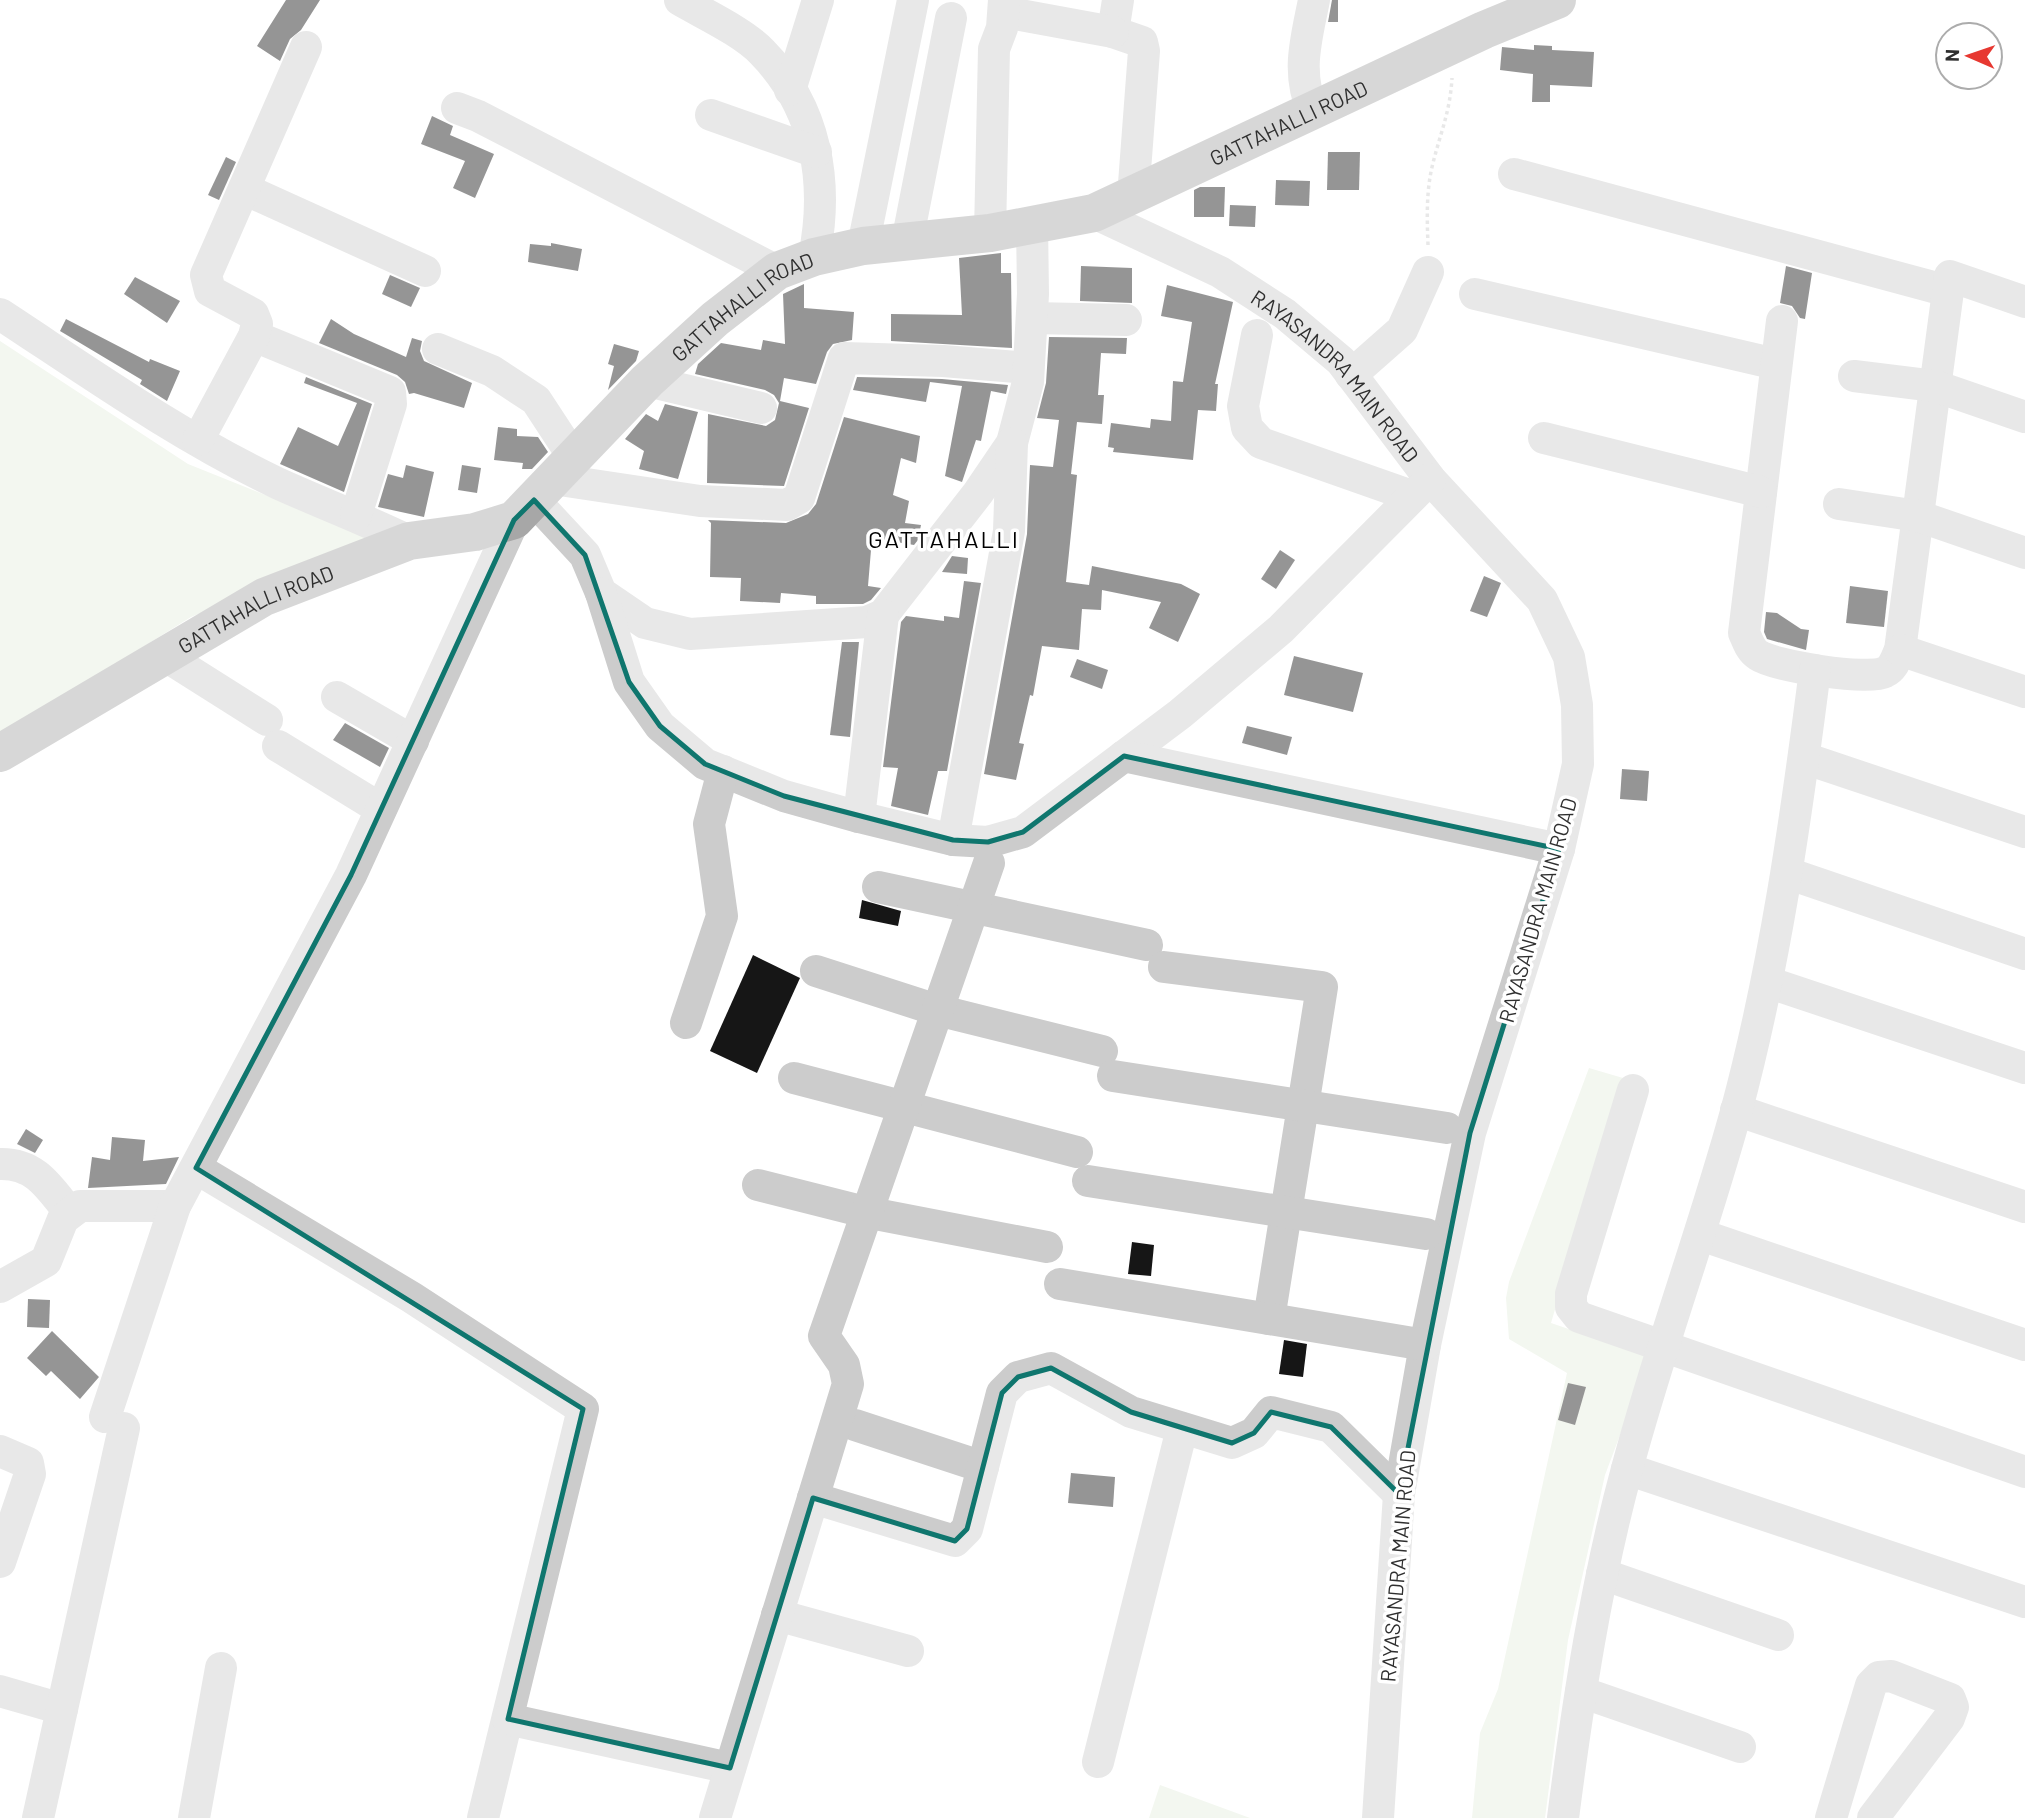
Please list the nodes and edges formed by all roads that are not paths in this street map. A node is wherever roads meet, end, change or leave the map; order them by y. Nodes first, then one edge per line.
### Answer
1 (680, 0) edge
2 (818, 0) edge
3 (913, 0) edge
4 (1118, 0) edge
5 (1314, 0) edge
6 (1557, 0) edge
7 (1004, 6) edge
8 (951, 18) dead end
9 (1113, 32) junction
10 (306, 47) dead end
11 (790, 90) junction
12 (457, 108) dead end
13 (1312, 112) junction
14 (711, 116) dead end
15 (816, 152) junction
16 (1514, 174) dead end
17 (244, 189) junction
18 (1133, 197) junction
19 (1094, 213) junction
20 (1032, 223) junction
21 (990, 233) junction
22 (907, 242) junction
23 (863, 246) junction
24 (814, 257) junction
25 (425, 271) dead end
26 (777, 271) junction
27 (1429, 272) road end
28 (1948, 291) junction
29 (1475, 294) dead end
30 (2025, 302) edge
31 (0, 314) edge
32 (1031, 318) junction
33 (1126, 320) dead end
34 (1782, 321) dead end
35 (254, 335) junction
36 (1257, 335) dead end
37 (438, 349) dead end
38 (1776, 364) junction
39 (1028, 368) junction
40 (1351, 375) junction
41 (1854, 376) dead end
42 (647, 381) junction
43 (1935, 386) junction
44 (761, 408) dead end
45 (2025, 417) edge
46 (1544, 438) dead end
47 (198, 440) junction
48 (1012, 443) junction
49 (1421, 487) junction
50 (544, 489) junction
51 (1761, 492) junction
52 (1839, 504) dead end
53 (356, 515) junction
54 (1918, 516) junction
55 (409, 541) junction
56 (2025, 553) edge
57 (601, 593) junction
58 (883, 615) junction
59 (1900, 650) junction
60 (164, 656) junction
61 (1815, 670) junction
62 (2025, 692) edge
63 (337, 696) dead end
64 (412, 741) junction
65 (0, 753) edge
66 (1124, 756) junction
67 (1804, 758) junction
68 (723, 771) junction
69 (381, 809) junction
70 (859, 817) junction
71 (2025, 832) edge
72 (953, 840) junction
73 (1559, 849) junction
74 (989, 863) dead end
75 (1787, 873) junction
76 (878, 887) dead end
77 (974, 907) junction
78 (2025, 954) edge
79 (816, 971) dead end
80 (1767, 982) junction
81 (937, 1010) junction
82 (686, 1023) dead end
83 (2025, 1068) edge
84 (794, 1077) dead end
85 (1633, 1090) dead end
86 (1303, 1105) junction
87 (902, 1107) junction
88 (1736, 1110) junction
89 (1447, 1128) dead end
90 (1077, 1152) dead end
91 (0, 1164) edge
92 (195, 1168) junction
93 (1088, 1181) dead end
94 (758, 1185) dead end
95 (175, 1206) junction
96 (2025, 1207) edge
97 (69, 1212) junction
98 (865, 1212) junction
99 (1286, 1212) junction
100 (1426, 1234) dead end
101 (1701, 1235) junction
102 (1047, 1247) dead end
103 (1060, 1284) dead end
104 (0, 1287) edge
105 (1269, 1319) junction
106 (1424, 1345) junction
107 (2025, 1345) edge
108 (1664, 1348) junction
109 (855, 1425) dead end
110 (1182, 1429) junction
111 (0, 1451) edge
112 (983, 1467) junction
113 (1627, 1469) junction
114 (2025, 1472) edge
115 (1399, 1494) junction
116 (813, 1498) junction
117 (0, 1562) edge
118 (1602, 1574) junction
119 (2025, 1602) edge
120 (777, 1615) junction
121 (1778, 1635) dead end
122 (908, 1651) dead end
123 (222, 1668) dead end
124 (0, 1691) edge
125 (1581, 1692) junction
126 (62, 1709) junction
127 (508, 1719) junction
128 (1740, 1747) dead end
129 (1098, 1762) dead end
130 (730, 1768) junction
131 (1571, 1815) edge
132 (38, 1818) edge
133 (194, 1818) edge
134 (483, 1818) edge
135 (715, 1818) edge
136 (1378, 1818) edge
137 (1832, 1818) edge
138 (1873, 1818) edge

1 - 11 street
2 - 11 street
3 - 23 street
4 - 9 street
5 - 13 street
6 - 13 main road, GATTAHALLI ROAD
7 - 9 street
7 - 21 street
8 - 22 street
9 - 18 street
10 - 17 street
11 - 15 street
12 - 26 street
13 - 18 main road, GATTAHALLI ROAD
14 - 15 street
15 - 24 street
16 - 28 street
17 - 25 street
17 - 35 street
18 - 19 main road, GATTAHALLI ROAD
19 - 20 main road, GATTAHALLI ROAD
19 - 40 street, RAYASANDRA MAIN ROAD
20 - 21 main road, GATTAHALLI ROAD
20 - 32 street
21 - 22 main road, GATTAHALLI ROAD
22 - 23 main road, GATTAHALLI ROAD
23 - 24 main road, GATTAHALLI ROAD
24 - 26 main road, GATTAHALLI ROAD
26 - 42 main road, GATTAHALLI ROAD
27 - 40 street
28 - 30 street
28 - 43 street
29 - 38 street
31 - 47 street
32 - 33 street
32 - 39 street
34 - 38 street
35 - 47 street
35 - 53 street
36 - 49 street
37 - 50 street
38 - 51 street
39 - 48 street
39 - 50 street
40 - 49 street, RAYASANDRA MAIN ROAD
41 - 43 street
42 - 44 street
42 - 50 main road, GATTAHALLI ROAD
43 - 45 street
43 - 54 street
46 - 51 street
47 - 53 street
48 - 58 street
48 - 72 street
49 - 66 street
49 - 73 street, RAYASANDRA MAIN ROAD
50 - 55 main road, GATTAHALLI ROAD
50 - 57 street
50 - 64 street
51 - 61 street
52 - 54 street
53 - 55 street
54 - 56 street
54 - 59 street
55 - 60 main road, GATTAHALLI ROAD
57 - 58 street
57 - 68 street
58 - 70 street
59 - 61 street
59 - 62 street
60 - 65 main road, GATTAHALLI ROAD
60 - 69 street
61 - 67 street
63 - 64 street
64 - 69 street
66 - 72 street
66 - 73 street
67 - 71 street
67 - 75 street
68 - 70 street
68 - 82 street
69 - 92 street
70 - 72 street
73 - 106 street, RAYASANDRA MAIN ROAD
74 - 77 street
75 - 78 street
75 - 80 street
76 - 77 street
77 - 81 street
77 - 86 street
79 - 81 street
80 - 83 street
80 - 88 street
81 - 86 street
81 - 87 street
84 - 87 street
85 - 108 street
86 - 89 street
86 - 99 street
87 - 90 street
87 - 98 street
88 - 96 street
88 - 101 street
91 - 97 street
92 - 95 street
92 - 127 street
93 - 99 street
94 - 98 street
95 - 97 street
95 - 126 street
97 - 104 street
98 - 102 street
98 - 116 street
99 - 100 street
99 - 105 street
101 - 107 street
101 - 108 street
103 - 105 street
105 - 106 street
106 - 115 street, RAYASANDRA MAIN ROAD
108 - 113 street
108 - 114 street
109 - 112 street
110 - 112 street
110 - 115 street
110 - 129 street
111 - 117 street
112 - 116 street
113 - 118 street
113 - 119 street
115 - 136 street, RAYASANDRA MAIN ROAD
116 - 120 street
118 - 121 street
118 - 125 street
120 - 122 street
120 - 130 street
123 - 133 street
124 - 126 street
125 - 128 street
125 - 131 street
126 - 132 street
127 - 130 street
127 - 134 street
130 - 135 street
137 - 138 street

